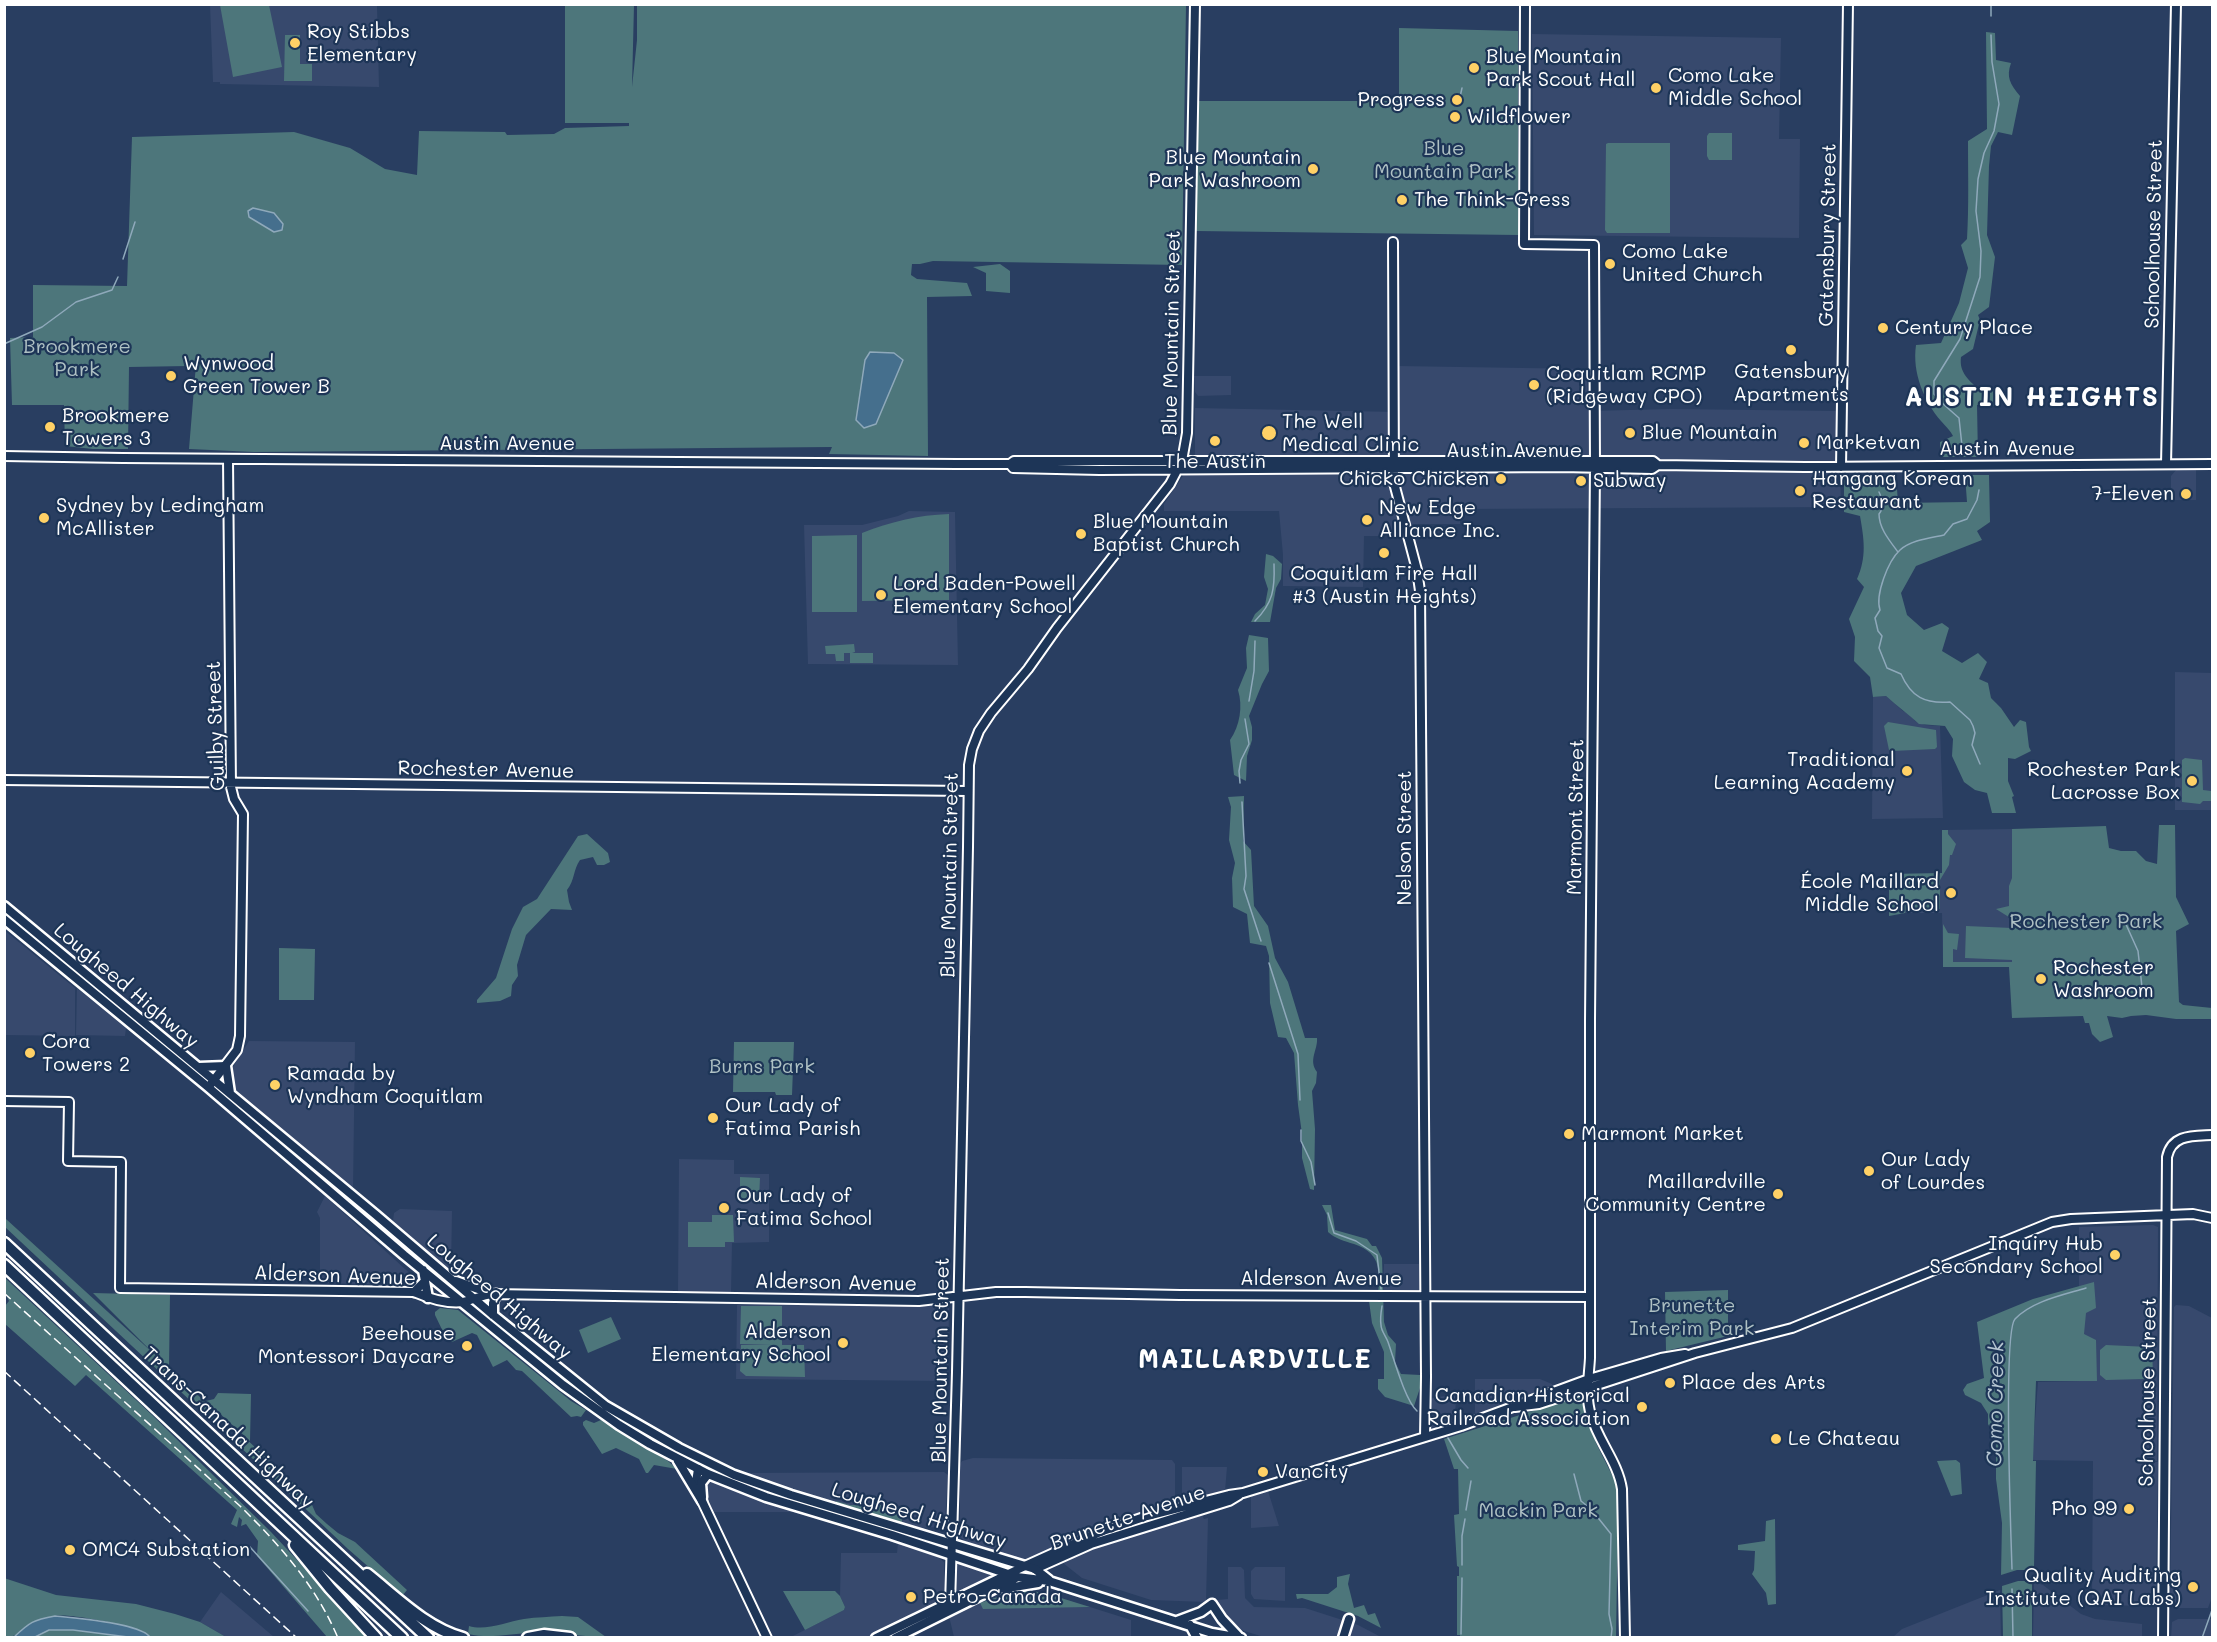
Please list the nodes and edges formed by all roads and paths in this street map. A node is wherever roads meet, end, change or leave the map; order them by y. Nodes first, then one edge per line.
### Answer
1 (1195, 4) edge
2 (1525, 4) edge
3 (1848, 4) edge
4 (2176, 4) edge
5 (1393, 242) dead end
6 (4, 456) edge
7 (228, 459) junction
8 (1278, 460) junction
9 (1595, 464) junction
10 (2166, 464) junction
11 (2212, 464) edge
12 (1181, 465) junction
13 (1394, 465) junction
14 (1840, 467) junction
15 (1273, 468) junction
16 (4, 780) edge
17 (231, 783) junction
18 (967, 791) junction
19 (4, 906) edge
20 (4, 919) edge
21 (226, 1066) junction
22 (199, 1067) junction
23 (214, 1080) junction
24 (208, 1087) junction
25 (230, 1093) junction
26 (4, 1101) edge
27 (2212, 1135) edge
28 (2166, 1216) junction
29 (2212, 1218) edge
30 (4, 1243) edge
31 (4, 1265) edge
32 (423, 1270) junction
33 (451, 1280) junction
34 (424, 1282) junction
35 (414, 1292) junction
36 (494, 1294) junction
37 (1425, 1295) junction
38 (959, 1297) junction
39 (1590, 1297) junction
40 (428, 1298) junction
41 (474, 1298) junction
42 (463, 1302) junction
43 (493, 1315) junction
44 (1589, 1384) junction
45 (1425, 1437) junction
46 (674, 1456) junction
47 (693, 1456) junction
48 (698, 1469) junction
49 (708, 1474) junction
50 (1243, 1493) junction
51 (702, 1501) junction
52 (266, 1510) junction
53 (310, 1529) junction
54 (953, 1545) junction
55 (952, 1555) junction
56 (1025, 1566) junction
57 (1035, 1569) junction
58 (1007, 1574) junction
59 (1017, 1577) junction
60 (1049, 1581) junction
61 (994, 1588) junction
62 (950, 1600) junction
63 (950, 1610) junction
64 (1349, 1619) dead end
65 (1177, 1621) junction
66 (1190, 1626) junction
67 (1215, 1635) edge
68 (1240, 1637) edge
69 (376, 1638) edge
70 (402, 1638) edge
71 (428, 1638) edge
72 (464, 1638) edge
73 (528, 1638) edge
74 (570, 1638) edge
75 (767, 1638) edge
76 (876, 1638) edge
77 (895, 1638) edge
78 (1197, 1638) edge
79 (1343, 1638) edge
80 (1625, 1638) edge
81 (2163, 1638) edge

1 - 12 main road, Blue Mountain Street
2 - 9 main road, Marmont Street
3 - 14 main road, Gatensbury Street
4 - 10 main road, Schoolhouse Street
5 - 13 main road, Nelson Street
6 - 7 main road, Austin Avenue
7 - 12 main road, Austin Avenue
7 - 17 main road, Guilby Street
8 - 12 main road, Austin Avenue
8 - 13 main road, Austin Avenue
8 - 15 main road
9 - 13 main road, Austin Avenue
9 - 14 main road, Austin Avenue
9 - 39 main road, Marmont Street
10 - 11 main road, Austin Avenue
10 - 14 main road, Austin Avenue
12 - 15 main road, Austin Avenue
12 - 18 main road, Blue Mountain Street
13 - 15 main road, Austin Avenue
13 - 37 main road, Nelson Street
16 - 17 main road, Rochester Avenue
17 - 18 main road, Rochester Avenue
17 - 21 main road, Guilby Street
18 - 38 main road, Blue Mountain Street
19 - 22 main road, Lougheed Highway
20 - 24 main road, Lougheed Highway
21 - 22 main road
21 - 23 main road, Guilby Street
21 - 25 main road
22 - 23 main road, Lougheed Highway
23 - 24 main road, Guilby Street
23 - 25 main road, Lougheed Highway
24 - 32 main road, Lougheed Highway
25 - 33 main road, Lougheed Highway
26 - 35 main road, Alderson Avenue
27 - 28 main road, Schoolhouse Street
28 - 29 main road, Brunette Avenue
28 - 44 main road, Brunette Avenue
28 - 81 main road, Schoolhouse Street
30 - 53 highway, Trans-Canada Highway
31 - 52 highway, Trans-Canada Highway
32 - 34 main road
32 - 42 main road, Lougheed Highway
33 - 36 main road
33 - 41 main road, Lougheed Highway
34 - 35 main road
34 - 40 main road
35 - 40 main road, Alderson Avenue
36 - 38 main road, Alderson Avenue
36 - 41 main road, Alderson Avenue
36 - 43 main road
37 - 38 main road, Alderson Avenue
37 - 39 main road, Alderson Avenue
37 - 45 main road, Nelson Street
38 - 54 main road, Blue Mountain Street
39 - 44 main road, Marmont Street
40 - 42 main road, Alderson Avenue
41 - 42 main road, Alderson Avenue
41 - 43 main road, Lougheed Highway
42 - 46 main road, Lougheed Highway
43 - 47 main road, Lougheed Highway
44 - 45 main road, Brunette Avenue
44 - 80 main road, Marmont Street
45 - 50 main road, Brunette Avenue
46 - 48 main road, Lougheed Highway
46 - 51 main road
47 - 48 main road
47 - 54 main road, Lougheed Highway
48 - 49 main road, Lougheed Highway
48 - 51 main road
49 - 51 main road
49 - 55 main road, Lougheed Highway
50 - 56 main road, Brunette Avenue
50 - 57 main road, Brunette Avenue
51 - 75 main road
52 - 69 highway
52 - 70 highway, Trans-Canada Highway
53 - 71 highway, Trans-Canada Highway
53 - 72 highway
54 - 55 main road, Blue Mountain Street
54 - 56 main road, Lougheed Highway
55 - 58 main road, Lougheed Highway
55 - 62 main road, Blue Mountain Street
56 - 57 main road, Lougheed Highway
56 - 58 main road, Brunette Avenue
57 - 59 main road, Brunette Avenue
57 - 60 main road, Lougheed Highway
58 - 59 main road, Lougheed Highway
58 - 62 main road, Brunette Avenue
59 - 60 main road, Lougheed Highway
59 - 61 main road, Brunette Avenue
60 - 61 main road
60 - 65 main road, Lougheed Highway
61 - 63 main road, Brunette Avenue
62 - 63 main road, Blue Mountain Street
62 - 76 main road, Brunette Avenue
63 - 77 main road, Brunette Avenue
64 - 79 main road
65 - 66 main road, Lougheed Highway
65 - 68 main road
66 - 67 main road, Lougheed Highway
66 - 78 main road
67 - 68 main road, Lougheed Highway
73 - 74 highway

